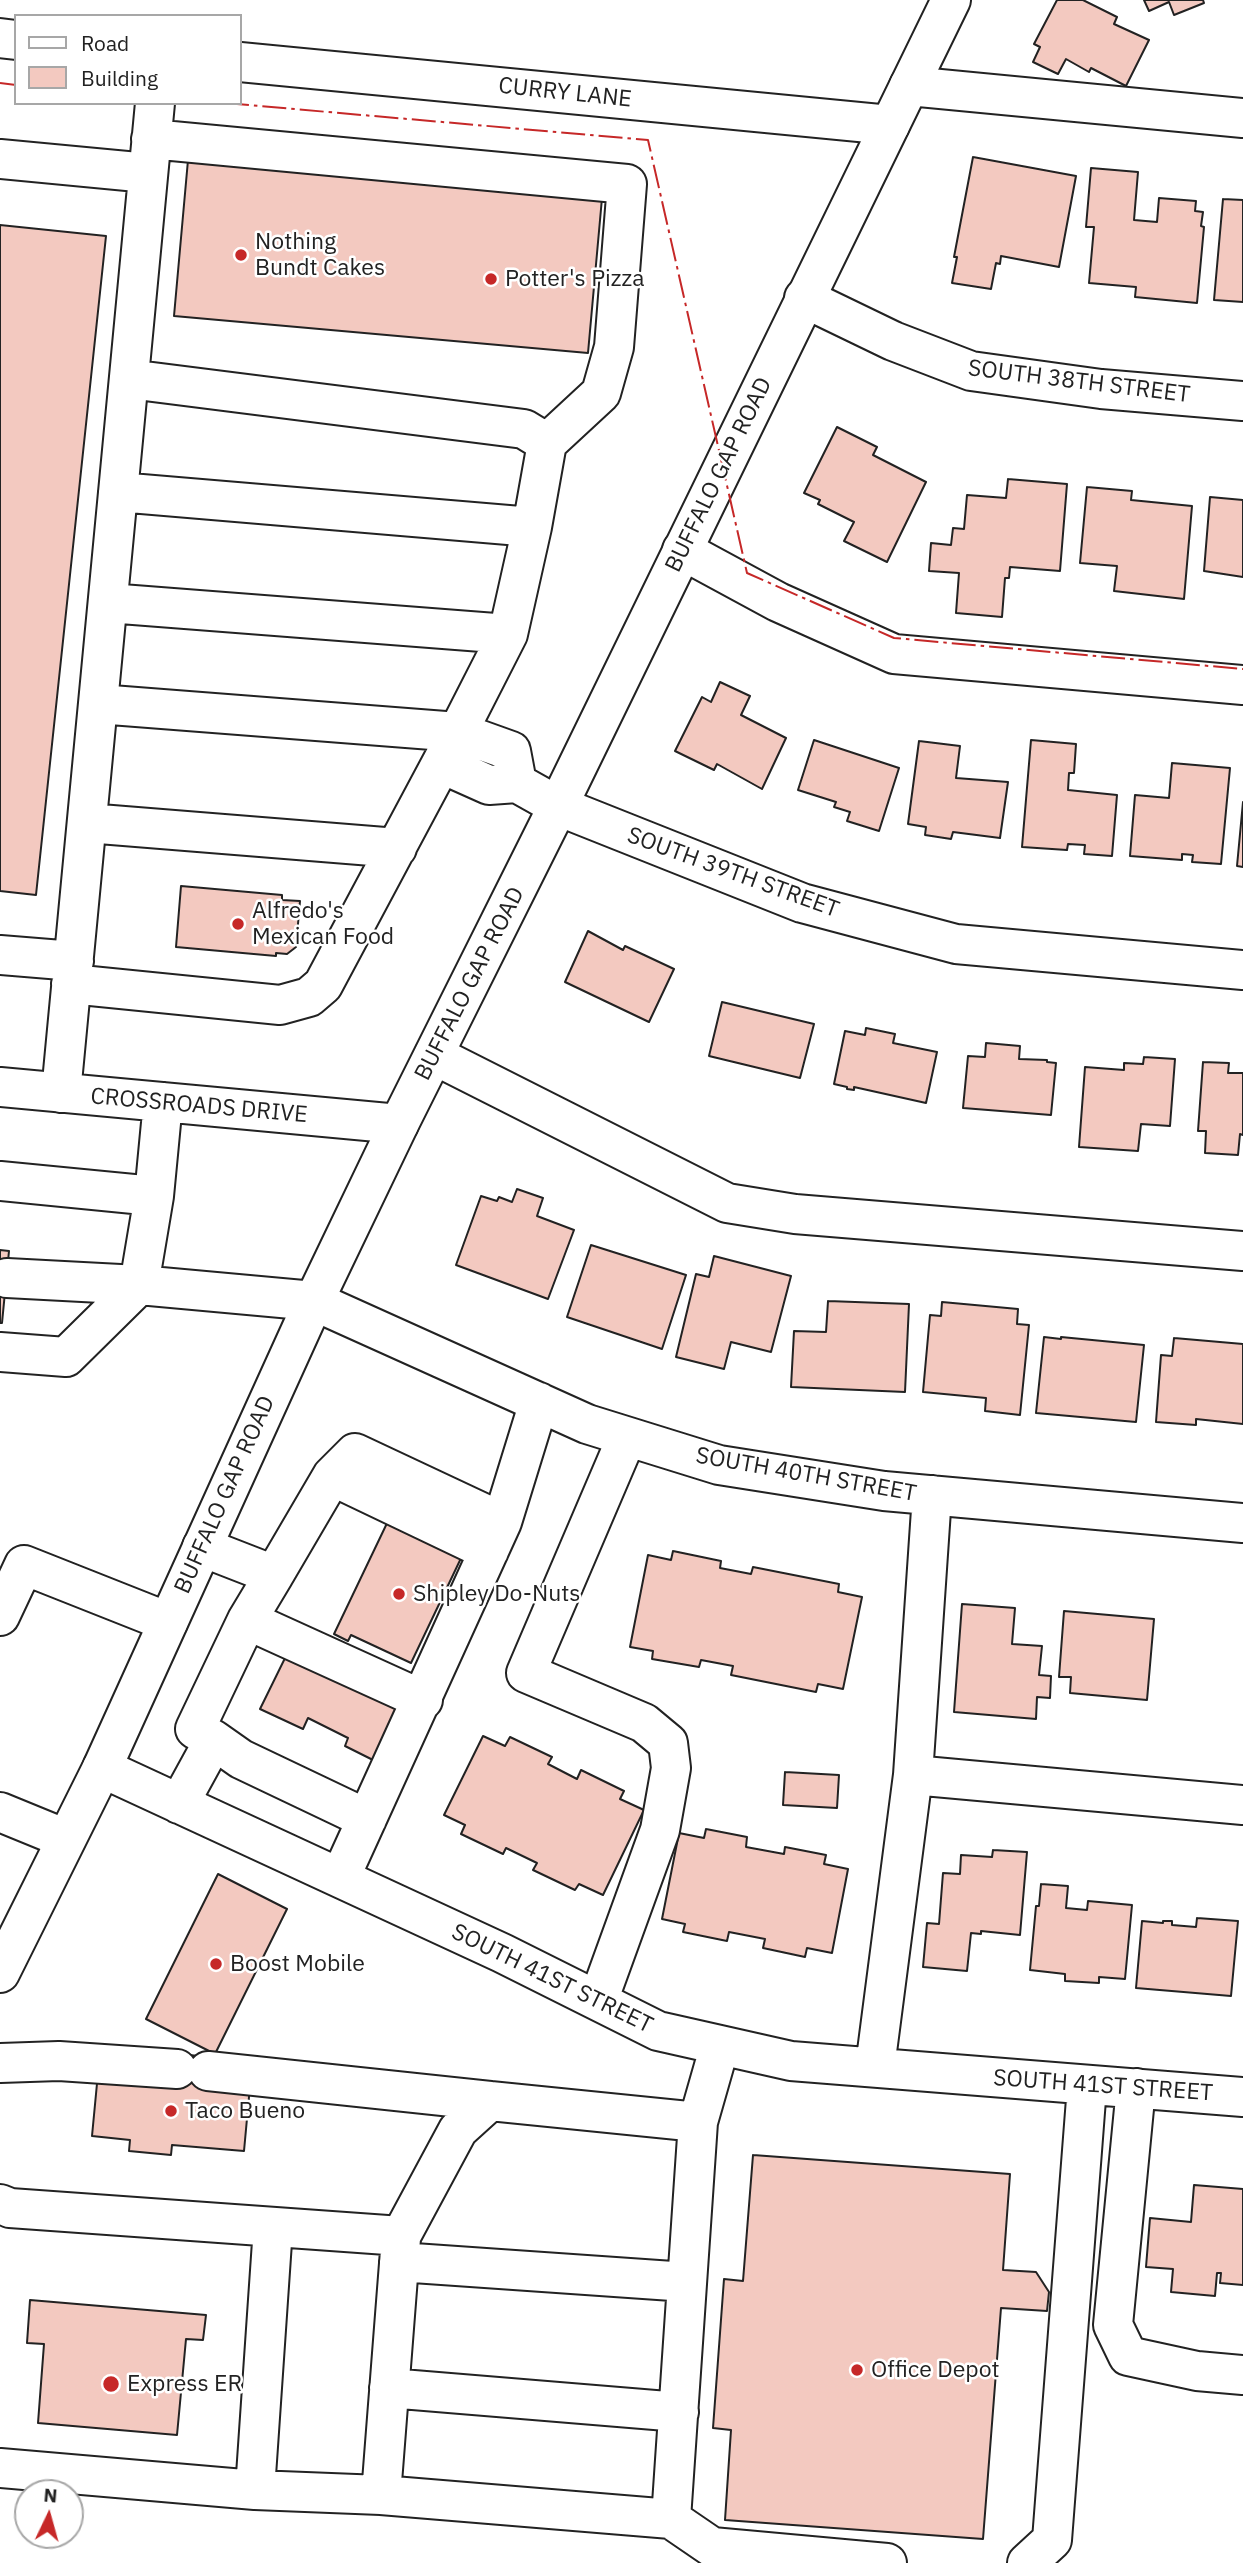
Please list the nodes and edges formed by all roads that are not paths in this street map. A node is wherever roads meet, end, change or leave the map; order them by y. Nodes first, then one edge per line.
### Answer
1 (951, 0) edge
2 (242, 62) edge
3 (909, 86) junction
4 (1243, 118) edge
5 (890, 125) junction
6 (151, 138) edge
7 (0, 159) edge
8 (804, 298) junction
9 (129, 379) junction
10 (1243, 401) edge
11 (547, 443) junction
12 (118, 492) junction
13 (533, 527) junction
14 (682, 550) junction
15 (108, 603) junction
16 (508, 634) junction
17 (1243, 685) edge
18 (98, 704) junction
19 (450, 748) junction
20 (558, 806) junction
21 (87, 823) junction
22 (397, 848) junction
23 (0, 955) edge
24 (1243, 970) edge
25 (73, 972) junction
26 (434, 1055) junction
27 (0, 1087) edge
28 (61, 1093) junction
29 (163, 1102) junction
30 (399, 1124) junction
31 (0, 1181) edge
32 (154, 1196) junction
33 (1243, 1251) edge
34 (6, 1278) dead end
35 (139, 1285) junction
36 (314, 1301) junction
37 (0, 1352) edge
38 (539, 1402) junction
39 (627, 1437) junction
40 (932, 1495) junction
41 (1243, 1523) edge
42 (496, 1536) junction
43 (202, 1547) junction
44 (12, 1564) edge
45 (274, 1575) junction
46 (0, 1616) edge
47 (247, 1620) junction
48 (168, 1622) junction
49 (423, 1700) junction
50 (214, 1741) junction
51 (102, 1768) junction
52 (913, 1774) junction
53 (179, 1804) junction
54 (1243, 1805) edge
55 (0, 1812) edge
56 (367, 1819) junction
57 (66, 1839) junction
58 (340, 1878) junction
59 (0, 1973) edge
60 (598, 2001) junction
61 (720, 2045) junction
62 (0, 2063) edge
63 (875, 2067) junction
64 (1087, 2086) junction
65 (1136, 2088) junction
66 (1243, 2096) edge
67 (490, 2101) junction
68 (698, 2122) junction
69 (3, 2213) edge
70 (273, 2227) junction
71 (400, 2249) junction
72 (687, 2282) junction
73 (1243, 2375) edge
74 (389, 2388) junction
75 (679, 2412) junction
76 (0, 2468) edge
77 (255, 2490) junction
78 (381, 2495) junction
79 (671, 2519) junction
80 (887, 2563) edge
81 (1027, 2563) edge

1 - 3 street, BUFFALO GAP ROAD
2 - 5 street, CURRY LANE
3 - 4 street
3 - 5 street, BUFFALO GAP ROAD
5 - 8 street, BUFFALO GAP ROAD
6 - 7 street
6 - 9 street
6 - 11 street
8 - 10 street, SOUTH 38TH STREET
8 - 14 street, BUFFALO GAP ROAD
9 - 11 street
9 - 12 street
11 - 13 street
12 - 13 street
12 - 15 street
13 - 16 street
14 - 17 street
14 - 20 street, BUFFALO GAP ROAD
15 - 16 street
15 - 18 street
16 - 19 street
18 - 19 street
18 - 21 street
19 - 20 street, SOUTH 39TH STREET
19 - 22 street
20 - 24 street, SOUTH 39TH STREET
20 - 26 street, BUFFALO GAP ROAD
21 - 22 street
21 - 25 street
22 - 25 street
23 - 25 street
25 - 28 street
26 - 30 street, BUFFALO GAP ROAD
26 - 33 street
27 - 28 street, CROSSROADS DRIVE
28 - 29 street, CROSSROADS DRIVE
29 - 30 street, CROSSROADS DRIVE
29 - 32 street
30 - 36 street, BUFFALO GAP ROAD
31 - 32 street
32 - 35 street
34 - 35 street, SOUTH 40TH STREET
35 - 36 street, SOUTH 40TH STREET
35 - 37 street
36 - 38 street, SOUTH 40TH STREET
36 - 43 street, BUFFALO GAP ROAD
38 - 39 street, SOUTH 40TH STREET
38 - 42 street
39 - 40 street, SOUTH 40TH STREET
39 - 60 street
40 - 41 street, SOUTH 40TH STREET
40 - 52 street
42 - 45 street
42 - 49 street
43 - 45 street
43 - 48 street, BUFFALO GAP ROAD
44 - 46 street
44 - 48 street
45 - 47 street
47 - 49 street
47 - 50 street
48 - 51 street, BUFFALO GAP ROAD
49 - 56 street
50 - 53 street
50 - 56 street
51 - 53 street, SOUTH 41ST STREET
51 - 57 street, BUFFALO GAP ROAD
52 - 54 street
52 - 63 street
53 - 58 street, SOUTH 41ST STREET
55 - 57 street
56 - 58 street
57 - 59 street, BUFFALO GAP ROAD
58 - 60 street, SOUTH 41ST STREET
60 - 61 street, SOUTH 41ST STREET
61 - 63 street, SOUTH 41ST STREET
61 - 68 street
62 - 67 street
63 - 64 street, SOUTH 41ST STREET
64 - 65 street, SOUTH 41ST STREET
64 - 81 street
65 - 66 street, SOUTH 41ST STREET
65 - 73 street
67 - 68 street
67 - 71 street
68 - 72 street
69 - 70 street
70 - 71 street
70 - 77 street
71 - 72 street
71 - 74 street
72 - 75 street
74 - 75 street
74 - 78 street
75 - 79 street
76 - 77 street
77 - 78 street
78 - 79 street
79 - 80 street

